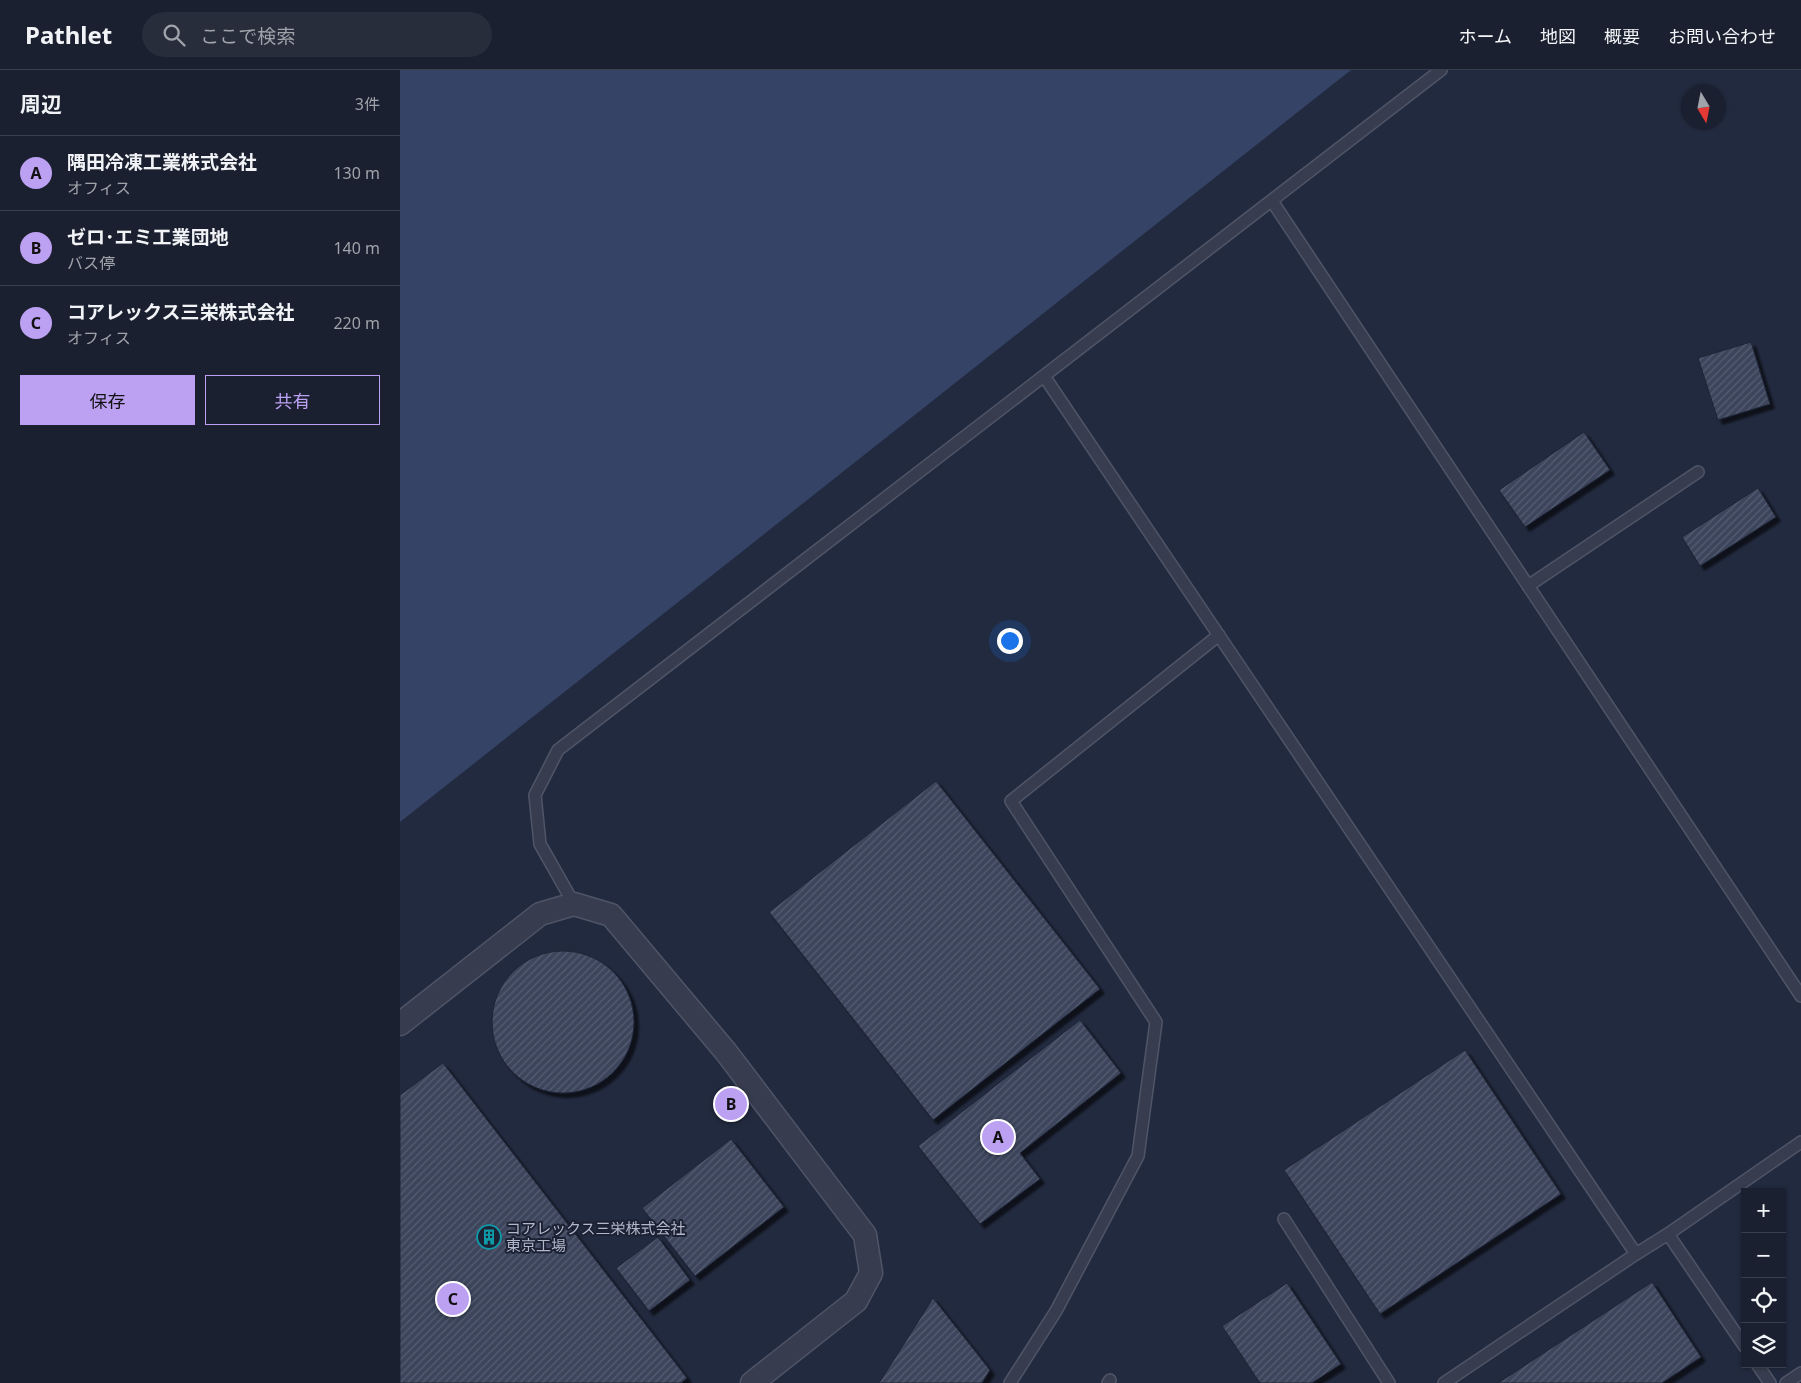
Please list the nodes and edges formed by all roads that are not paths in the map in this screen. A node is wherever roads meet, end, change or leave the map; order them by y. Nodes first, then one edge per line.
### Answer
1 (1441, 70) edge
2 (1272, 201) junction
3 (1044, 376) junction
4 (1698, 472) dead end
5 (1528, 586) junction
6 (1219, 635) junction
7 (574, 904) junction
8 (1801, 996) edge
9 (400, 1024) edge
10 (1801, 1142) edge
11 (1284, 1219) dead end
12 (1668, 1234) junction
13 (1636, 1254) junction
14 (1741, 1341) edge
15 (1760, 1368) edge
16 (1801, 1373) edge
17 (752, 1383) edge
18 (1010, 1383) edge
19 (1389, 1383) edge
20 (1444, 1383) edge
21 (1770, 1383) edge
22 (1786, 1383) edge

1 - 2 lane
2 - 3 lane
2 - 5 lane
3 - 6 lane
3 - 7 lane
4 - 5 lane
5 - 8 lane
6 - 13 lane
6 - 18 lane
7 - 9 street
7 - 17 street
10 - 12 lane
11 - 19 lane
12 - 13 lane
12 - 14 lane
13 - 20 lane
15 - 21 lane
16 - 22 lane

